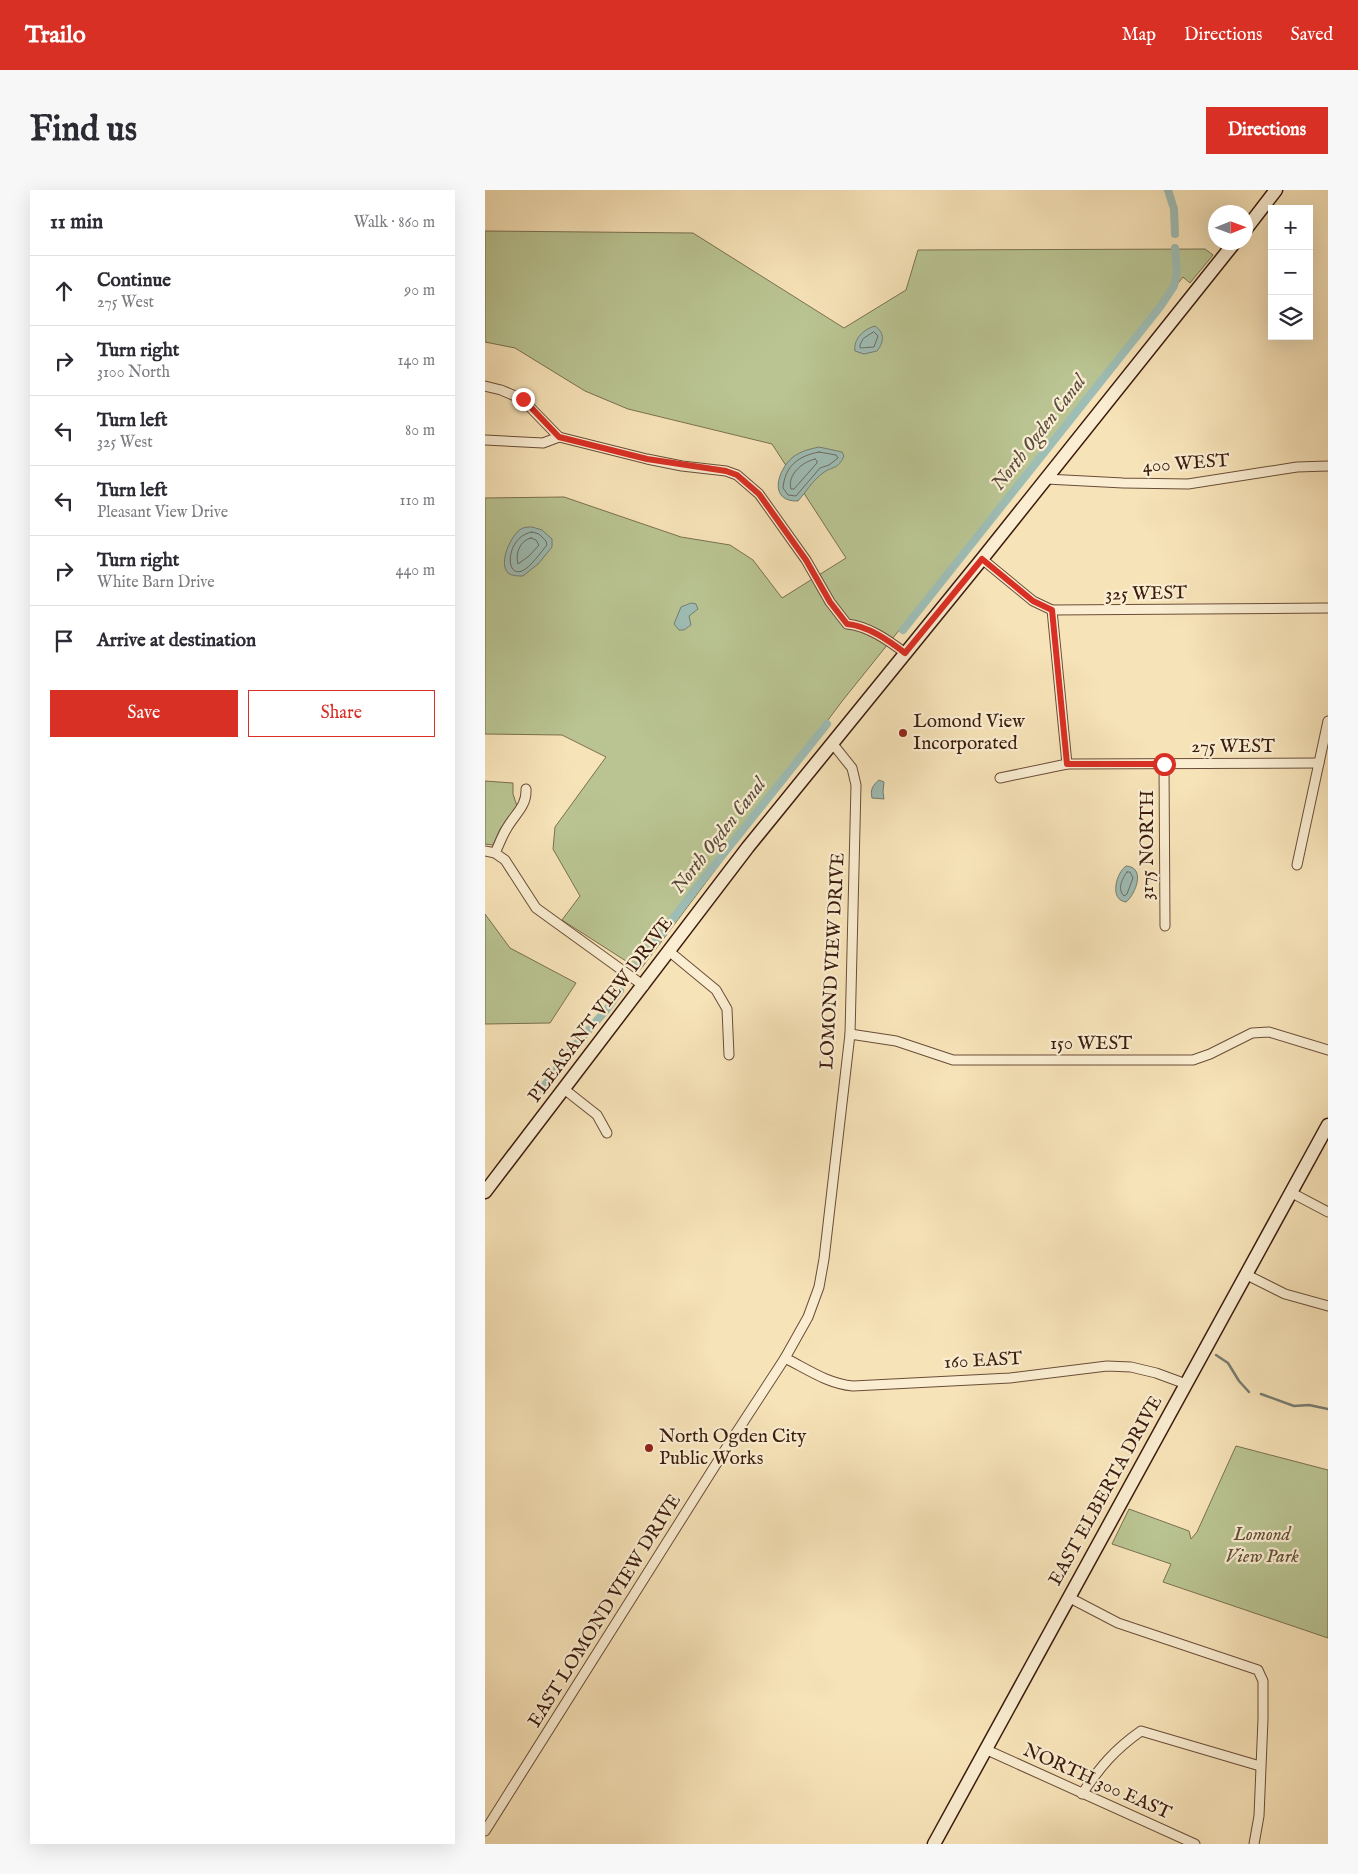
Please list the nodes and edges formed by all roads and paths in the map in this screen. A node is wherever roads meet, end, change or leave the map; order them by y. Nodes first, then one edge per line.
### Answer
1 (1275, 190) edge
2 (1253, 219) edge
3 (1229, 250) edge
4 (485, 386) edge
5 (559, 437) junction
6 (485, 440) edge
7 (1328, 466) edge
8 (1046, 479) junction
9 (982, 559) junction
10 (1328, 608) edge
11 (1052, 610) junction
12 (905, 653) junction
13 (1328, 721) edge
14 (832, 744) junction
15 (1319, 763) junction
16 (1067, 764) junction
17 (1164, 764) junction
18 (1000, 778) dead end
19 (526, 789) dead end
20 (485, 851) edge
21 (495, 853) junction
22 (1297, 865) dead end
23 (1165, 926) dead end
24 (669, 952) junction
25 (643, 986) junction
26 (850, 1034) junction
27 (1328, 1050) edge
28 (729, 1055) dead end
29 (564, 1088) junction
30 (1328, 1126) edge
31 (607, 1133) dead end
32 (832, 1187) joint
33 (485, 1192) edge
34 (1292, 1192) junction
35 (1328, 1212) edge
36 (1247, 1275) junction
37 (1328, 1306) edge
38 (785, 1358) junction
39 (1186, 1384) junction
40 (1070, 1598) junction
41 (987, 1750) junction
42 (1261, 1766) junction
43 (1082, 1794) junction
44 (485, 1831) edge
45 (935, 1844) edge
46 (1195, 1844) edge
47 (1254, 1844) edge

1 - 2 street
3 - 8 street, PLEASANT VIEW DRIVE
4 - 5 street
5 - 6 street
5 - 12 street
7 - 8 street, 400 WEST
8 - 9 street, PLEASANT VIEW DRIVE
9 - 11 street, 325 WEST
9 - 12 street, PLEASANT VIEW DRIVE
10 - 11 street, 325 WEST
11 - 16 street
12 - 14 street, PLEASANT VIEW DRIVE
13 - 15 street
14 - 24 street, PLEASANT VIEW DRIVE
14 - 26 street, LOMOND VIEW DRIVE
15 - 17 street, 275 WEST
15 - 22 street
16 - 17 street, 275 WEST
16 - 18 street, 275 WEST
17 - 23 street, 3175 NORTH
19 - 21 street
20 - 21 street
21 - 25 street
24 - 25 street, PLEASANT VIEW DRIVE
24 - 28 street
25 - 29 street, PLEASANT VIEW DRIVE
26 - 27 street, 150 WEST
26 - 32 street, LOMOND VIEW DRIVE
29 - 31 street
29 - 33 street, PLEASANT VIEW DRIVE
30 - 34 street, EAST ELBERTA DRIVE
32 - 38 street, EAST LOMOND VIEW DRIVE
34 - 35 street
34 - 36 street, EAST ELBERTA DRIVE
36 - 37 street
36 - 39 street, EAST ELBERTA DRIVE
38 - 39 street, 160 EAST
38 - 44 street, EAST LOMOND VIEW DRIVE
39 - 40 street, EAST ELBERTA DRIVE
40 - 41 street, EAST ELBERTA DRIVE
40 - 42 street
41 - 43 street, NORTH 300 EAST
41 - 45 street, EAST ELBERTA DRIVE
42 - 43 street
42 - 47 street
43 - 46 street, NORTH 300 EAST

